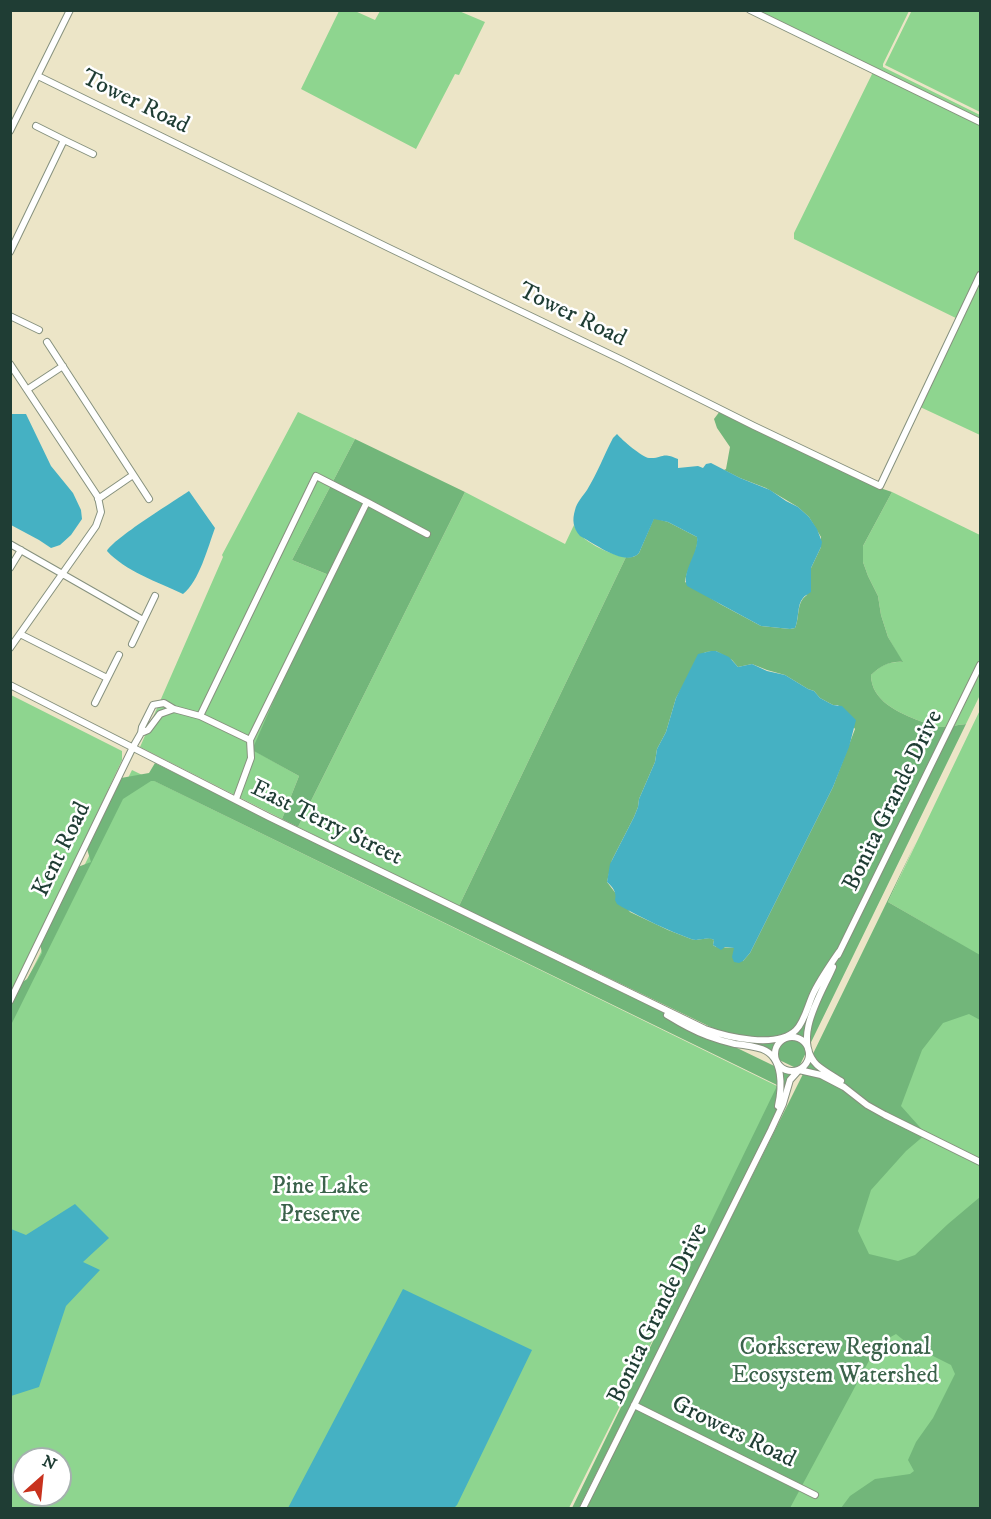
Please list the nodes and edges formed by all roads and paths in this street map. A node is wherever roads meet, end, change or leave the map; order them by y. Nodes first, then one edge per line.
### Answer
1 (70, 10) edge
2 (750, 10) edge
3 (38, 76) junction
4 (981, 122) edge
5 (36, 126) dead end
6 (10, 131) edge
7 (64, 140) junction
8 (93, 154) dead end
9 (10, 252) edge
10 (981, 275) edge
11 (10, 316) edge
12 (39, 330) dead end
13 (47, 342) dead end
14 (10, 364) edge
15 (63, 366) junction
16 (27, 389) junction
17 (133, 475) junction
18 (98, 499) junction
19 (149, 499) dead end
20 (367, 502) junction
21 (427, 534) dead end
22 (10, 544) edge
23 (21, 550) junction
24 (10, 568) edge
25 (62, 575) junction
26 (155, 596) dead end
27 (143, 620) junction
28 (20, 634) junction
29 (132, 644) dead end
30 (10, 648) edge
31 (119, 655) dead end
32 (981, 665) edge
33 (107, 678) junction
34 (10, 685) edge
35 (95, 703) dead end
36 (162, 703) junction
37 (174, 709) junction
38 (165, 713) junction
39 (200, 716) junction
40 (141, 733) junction
41 (250, 740) junction
42 (133, 747) junction
43 (236, 799) junction
44 (839, 952) junction
45 (628, 992) junction
46 (10, 1001) edge
47 (785, 1038) junction
48 (809, 1052) junction
49 (776, 1062) junction
50 (799, 1070) junction
51 (852, 1092) junction
52 (770, 1133) junction
53 (981, 1162) edge
54 (634, 1405) junction
55 (815, 1495) dead end
56 (583, 1509) edge

1 - 3 street
2 - 4 street
3 - 6 street
3 - 10 street, Tower Road
5 - 7 street
7 - 8 street
7 - 9 street
11 - 12 street
13 - 15 street
14 - 16 street
15 - 16 street
15 - 17 street
16 - 18 street
17 - 18 street
17 - 19 street
18 - 25 street
20 - 21 street
20 - 39 street
20 - 41 street
22 - 23 street
23 - 24 street
23 - 25 street
25 - 27 street
25 - 28 street
26 - 27 street
27 - 29 street
28 - 30 street
28 - 33 street
31 - 33 street
32 - 44 street, Bonita Grande Drive
33 - 35 street
34 - 42 street, East Terry Street
36 - 37 street
36 - 38 street
36 - 40 street
37 - 38 street
37 - 39 street
38 - 40 street
39 - 41 street
40 - 42 street, Kent Road
41 - 43 street
42 - 43 street, East Terry Street
42 - 46 street, Kent Road
43 - 45 street, East Terry Street
44 - 47 street, Bonita Grande Drive
44 - 48 street, Bonita Grande Drive
45 - 47 street, East Terry Street
45 - 49 street, East Terry Street
47 - 48 street
47 - 49 street
48 - 50 street
48 - 51 street
49 - 50 street
49 - 52 street, Bonita Grande Drive
50 - 51 street
50 - 52 street, Bonita Grande Drive
51 - 53 street
52 - 54 street, Bonita Grande Drive
54 - 55 street, Growers Road
54 - 56 street, Bonita Grande Drive

